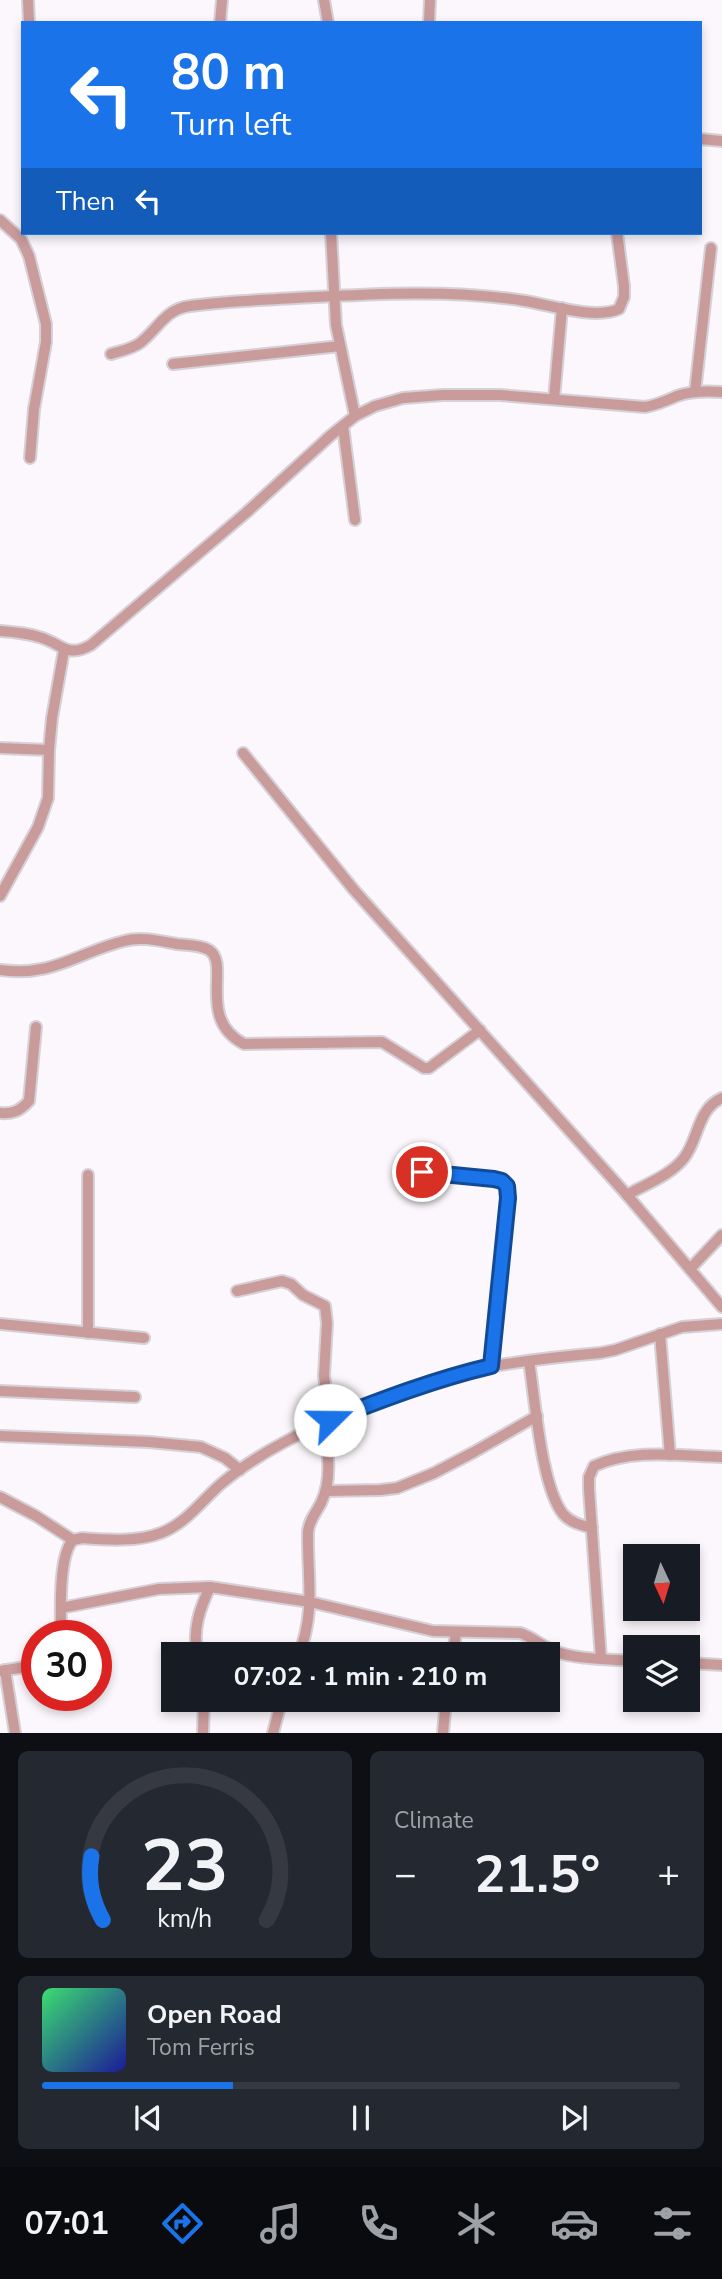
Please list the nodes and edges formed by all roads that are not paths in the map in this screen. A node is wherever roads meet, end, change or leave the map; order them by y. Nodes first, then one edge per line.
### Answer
1 (28, 0) edge
2 (222, 0) edge
3 (324, 0) edge
4 (430, 0) edge
5 (29, 21) edge
6 (220, 21) edge
7 (328, 21) edge
8 (429, 21) edge
9 (702, 139) edge
10 (722, 141) edge
11 (0, 220) edge
12 (331, 235) edge
13 (617, 235) edge
14 (711, 248) dead end
15 (334, 296) junction
16 (562, 308) junction
17 (340, 346) junction
18 (111, 354) dead end
19 (173, 364) dead end
20 (695, 392) junction
21 (722, 392) edge
22 (554, 399) junction
23 (355, 416) junction
24 (343, 426) junction
25 (30, 458) dead end
26 (355, 520) dead end
27 (0, 631) edge
28 (64, 650) junction
29 (0, 748) edge
30 (49, 750) junction
31 (243, 752) dead end
32 (0, 896) edge
33 (0, 970) edge
34 (36, 1027) dead end
35 (480, 1030) junction
36 (722, 1098) edge
37 (0, 1113) edge
38 (422, 1172) dead end
39 (88, 1175) dead end
40 (628, 1195) junction
41 (722, 1234) edge
42 (691, 1269) junction
43 (237, 1291) dead end
44 (722, 1307) edge
45 (0, 1324) edge
46 (722, 1324) edge
47 (88, 1333) junction
48 (660, 1334) junction
49 (144, 1338) dead end
50 (529, 1361) junction
51 (491, 1366) junction
52 (0, 1391) edge
53 (135, 1397) dead end
54 (537, 1416) junction
55 (326, 1422) junction
56 (0, 1436) edge
57 (670, 1455) junction
58 (722, 1457) edge
59 (240, 1469) junction
60 (326, 1491) junction
61 (0, 1497) edge
62 (592, 1528) junction
63 (73, 1540) junction
64 (210, 1587) junction
65 (310, 1602) junction
66 (61, 1608) junction
67 (61, 1620) edge
68 (456, 1633) junction
69 (196, 1642) edge
70 (303, 1642) edge
71 (455, 1642) edge
72 (601, 1659) junction
73 (623, 1660) edge
74 (700, 1664) edge
75 (722, 1665) edge
76 (21, 1668) edge
77 (2, 1671) edge
78 (204, 1712) edge
79 (278, 1712) edge
80 (445, 1712) edge
81 (15, 1733) edge
82 (204, 1733) edge
83 (272, 1733) edge
84 (443, 1733) edge

1 - 5 street
2 - 6 street
3 - 7 street
4 - 8 street
9 - 10 street
11 - 25 street
12 - 15 street
13 - 16 street
14 - 20 street
15 - 16 street
15 - 17 street
15 - 18 street
16 - 22 street
17 - 19 street
17 - 23 street
20 - 21 street
20 - 22 street
22 - 23 street
23 - 24 street
24 - 26 street
24 - 28 street
27 - 28 street
28 - 30 street
29 - 30 street
30 - 32 street
31 - 35 street
33 - 35 street
34 - 37 street
35 - 40 street
36 - 40 street
38 - 51 street
39 - 47 street
40 - 42 street
41 - 42 street
42 - 44 street
43 - 55 street
45 - 47 street
46 - 48 street
47 - 49 street
48 - 50 street
48 - 57 street
50 - 51 street
50 - 54 street
51 - 55 street
52 - 53 street
54 - 60 street
54 - 62 street
55 - 59 street
55 - 60 street
56 - 59 street
57 - 58 street
57 - 62 street
59 - 63 street
60 - 65 street
61 - 63 street
62 - 72 street
63 - 66 street
64 - 65 street
64 - 66 street
64 - 69 street
65 - 68 street
65 - 70 street
66 - 67 street
68 - 71 street
68 - 72 street
72 - 73 street
74 - 75 street
76 - 77 street
77 - 81 street
78 - 82 street
79 - 83 street
80 - 84 street

